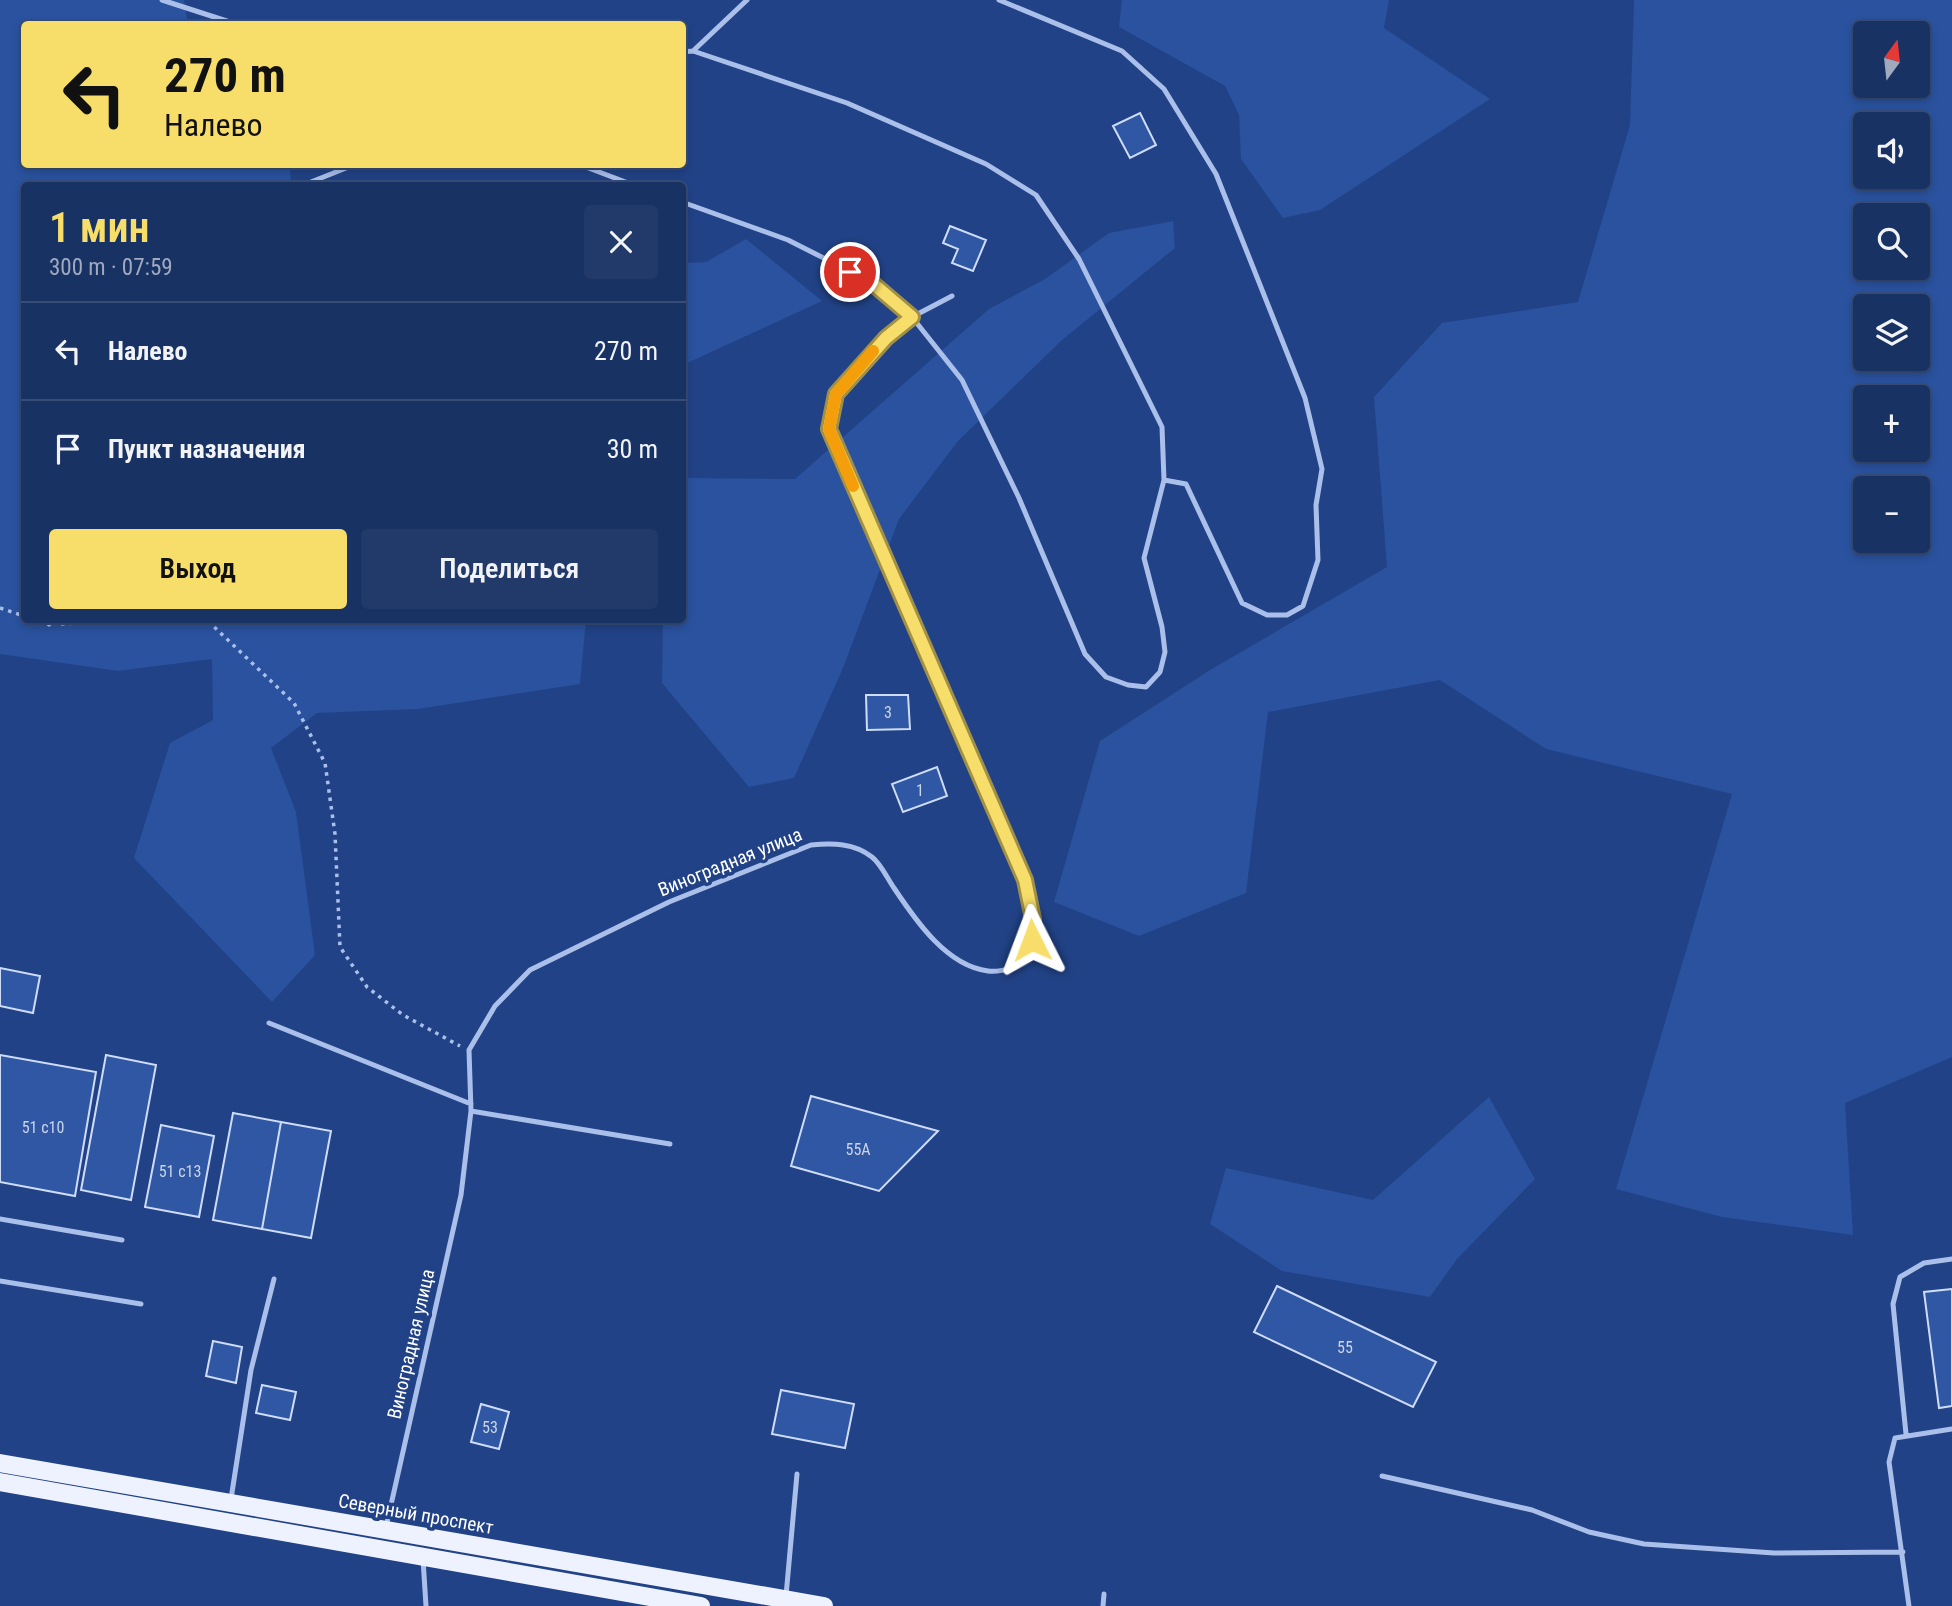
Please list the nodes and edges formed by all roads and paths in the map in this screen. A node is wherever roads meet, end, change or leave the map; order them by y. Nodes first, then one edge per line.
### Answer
1 (162, 0) edge
2 (747, 0) edge
3 (999, 0) edge
4 (227, 21) edge
5 (693, 51) junction
6 (686, 52) edge
7 (346, 168) edge
8 (589, 168) edge
9 (311, 182) edge
10 (625, 182) edge
11 (686, 203) edge
12 (952, 296) dead end
13 (912, 317) junction
14 (1164, 480) junction
15 (0, 608) edge
16 (21, 615) edge
17 (210, 623) edge
18 (269, 1023) dead end
19 (468, 1050) junction
20 (471, 1108) junction
21 (670, 1144) dead end
22 (0, 1219) edge
23 (122, 1240) dead end
24 (1952, 1259) edge
25 (274, 1279) dead end
26 (0, 1281) edge
27 (141, 1304) dead end
28 (1952, 1429) edge
29 (1906, 1434) junction
30 (0, 1463) edge
31 (797, 1474) dead end
32 (1382, 1476) dead end
33 (0, 1482) edge
34 (230, 1503) junction
35 (385, 1530) junction
36 (1903, 1552) junction
37 (423, 1559) junction
38 (1104, 1594) dead end
39 (785, 1599) junction
40 (633, 1600) edge
41 (426, 1606) edge
42 (701, 1606) edge
43 (824, 1606) edge
44 (1103, 1606) edge
45 (1909, 1606) edge

1 - 4 lane
2 - 5 lane
3 - 14 lane
5 - 6 lane
5 - 14 lane
7 - 9 lane
8 - 10 lane
11 - 13 lane
12 - 13 lane, Виноградная улица
13 - 14 lane
13 - 19 lane, Виноградная улица
15 - 16 path
17 - 19 path
18 - 20 lane
19 - 20 lane, Виноградная улица
20 - 21 lane
20 - 35 lane, Виноградная улица
22 - 23 lane
24 - 29 lane
25 - 34 lane
26 - 27 lane
28 - 29 lane
29 - 36 lane
30 - 34 main road, Северный проспект
31 - 39 lane
32 - 36 lane
33 - 37 main road
34 - 35 main road, Северный проспект
35 - 39 main road, Северный проспект
36 - 45 lane
37 - 40 main road
37 - 41 lane
38 - 44 lane
39 - 43 main road, Северный проспект
40 - 42 main road

